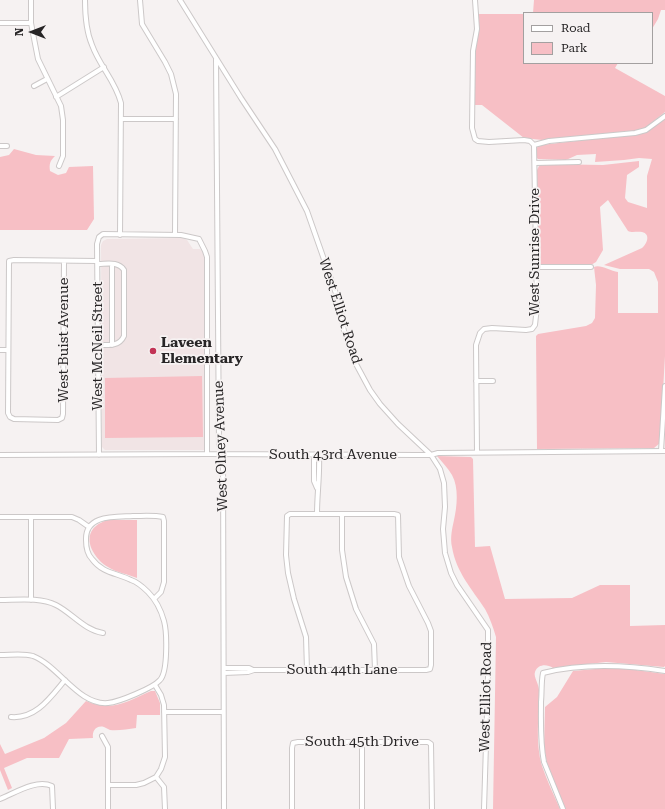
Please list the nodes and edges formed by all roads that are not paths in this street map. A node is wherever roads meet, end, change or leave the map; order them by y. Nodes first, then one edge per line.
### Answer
1 (31, 0) edge
2 (85, 0) edge
3 (140, 0) edge
4 (180, 0) edge
5 (475, 0) edge
6 (0, 23) edge
7 (31, 23) junction
8 (216, 58) junction
9 (104, 67) junction
10 (47, 79) junction
11 (34, 86) dead end
12 (56, 97) junction
13 (665, 116) edge
14 (121, 119) junction
15 (176, 119) junction
16 (534, 145) junction
17 (0, 146) edge
18 (7, 146) dead end
19 (579, 162) dead end
20 (535, 163) junction
21 (59, 166) dead end
22 (120, 235) junction
23 (175, 235) junction
24 (64, 261) junction
25 (98, 262) junction
26 (112, 264) junction
27 (537, 267) junction
28 (591, 267) dead end
29 (98, 344) junction
30 (112, 345) junction
31 (0, 350) edge
32 (8, 350) junction
33 (493, 381) dead end
34 (476, 382) junction
35 (665, 386) edge
36 (663, 451) edge
37 (477, 452) junction
38 (207, 454) junction
39 (0, 455) edge
40 (99, 455) junction
41 (223, 455) junction
42 (314, 455) junction
43 (319, 455) junction
44 (431, 455) junction
45 (314, 473) junction
46 (320, 473) junction
47 (317, 488) junction
48 (317, 514) junction
49 (342, 514) junction
50 (0, 517) edge
51 (31, 517) junction
52 (89, 527) junction
53 (154, 599) junction
54 (0, 600) edge
55 (31, 600) junction
56 (103, 633) dead end
57 (0, 655) edge
58 (224, 670) junction
59 (307, 670) junction
60 (375, 670) junction
61 (665, 671) edge
62 (65, 680) junction
63 (155, 684) junction
64 (164, 712) junction
65 (223, 712) junction
66 (11, 717) dead end
67 (102, 736) dead end
68 (362, 742) junction
69 (156, 777) junction
70 (108, 785) junction
71 (0, 799) edge
72 (53, 809) edge
73 (108, 809) edge
74 (165, 809) edge
75 (224, 809) edge
76 (292, 809) edge
77 (362, 809) edge
78 (432, 809) edge
79 (484, 809) edge
80 (563, 809) edge

1 - 7 street
2 - 9 street
3 - 15 street
4 - 8 street, West Elliot Road
5 - 16 street
6 - 7 street
7 - 10 street
8 - 41 street, West Olney Avenue
8 - 44 street, West Elliot Road
9 - 12 street
9 - 14 street
10 - 11 street
10 - 12 street
12 - 21 street
13 - 16 street
14 - 15 street
14 - 22 street
15 - 23 street
16 - 20 street, West Sunrise Drive
17 - 18 street
19 - 20 street
20 - 27 street, West Sunrise Drive
22 - 23 street
22 - 25 street, West McNeil Street
23 - 38 street
24 - 25 street
24 - 32 street
24 - 32 street, West Buist Avenue
25 - 26 street
25 - 29 street, West McNeil Street
26 - 30 street
26 - 30 street
27 - 28 street
27 - 34 street, West Sunrise Drive
29 - 30 street
29 - 40 street, West McNeil Street
31 - 32 street
33 - 34 street
34 - 37 street, West Sunrise Drive
35 - 36 street
36 - 37 street, South 43rd Avenue
37 - 44 street, South 43rd Avenue
38 - 40 street, South 43rd Avenue
38 - 41 street, South 43rd Avenue
39 - 40 street, South 43rd Avenue
41 - 42 street, South 43rd Avenue
41 - 58 street, West Olney Avenue
42 - 43 street, South 43rd Avenue
42 - 45 street
43 - 44 street, South 43rd Avenue
43 - 46 street
44 - 79 street, West Elliot Road
45 - 46 street
45 - 47 street
46 - 47 street
47 - 48 street
48 - 49 street
48 - 59 street
49 - 60 street
49 - 60 street, South 44th Lane
50 - 51 street
51 - 52 street
51 - 55 street
52 - 53 street
52 - 53 street
53 - 63 street
54 - 55 street
55 - 56 street
57 - 62 street
58 - 59 street, South 44th Lane
58 - 65 street, West Olney Avenue
59 - 60 street, South 44th Lane
61 - 80 street
62 - 63 street
62 - 66 street
63 - 64 street
64 - 65 street
64 - 69 street
65 - 75 street, West Olney Avenue
67 - 70 street
68 - 76 street, South 45th Drive
68 - 77 street
68 - 78 street, South 45th Drive
69 - 70 street
69 - 74 street
70 - 73 street
71 - 72 street

